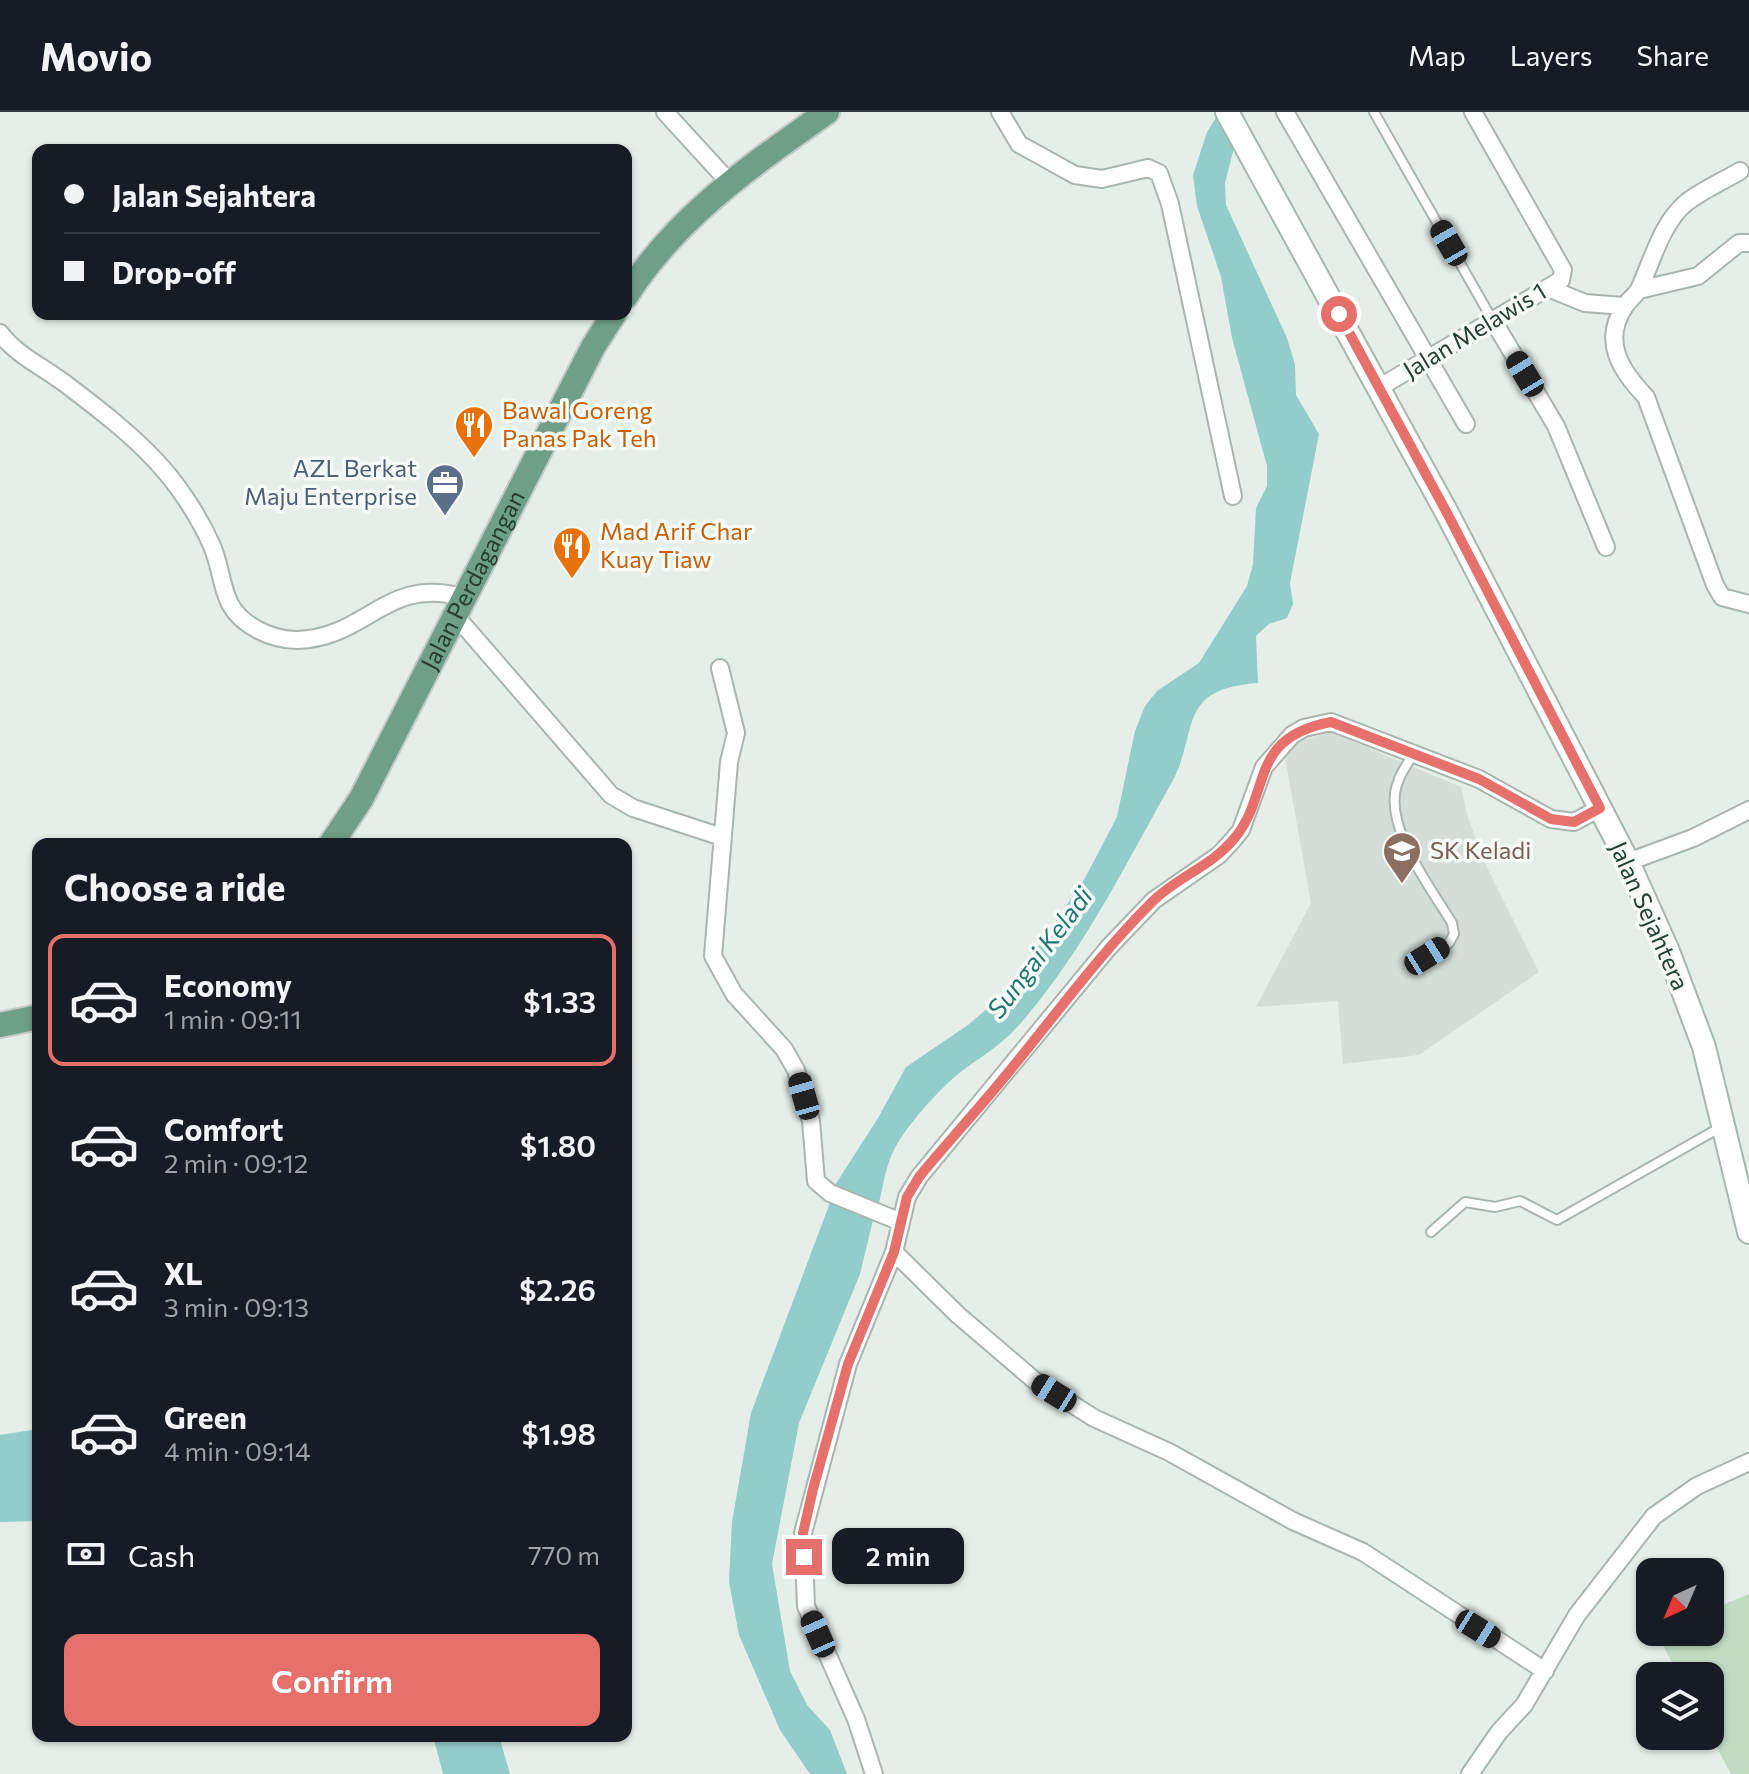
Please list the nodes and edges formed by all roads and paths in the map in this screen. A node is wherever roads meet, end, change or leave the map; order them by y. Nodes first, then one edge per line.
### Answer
1 (665, 112) edge
2 (827, 112) edge
3 (1000, 112) edge
4 (1227, 112) edge
5 (1285, 112) edge
6 (1374, 112) edge
7 (1473, 112) edge
8 (1740, 171) dead end
9 (729, 182) junction
10 (1749, 243) edge
11 (632, 286) edge
12 (1548, 288) junction
13 (1639, 290) junction
14 (1624, 306) junction
15 (610, 320) edge
16 (1494, 322) junction
17 (0, 333) edge
18 (1429, 359) junction
19 (1380, 387) junction
20 (1466, 424) dead end
21 (1233, 496) dead end
22 (1606, 547) dead end
23 (1749, 604) edge
24 (458, 605) junction
25 (720, 668) dead end
26 (1414, 754) junction
27 (1600, 808) junction
28 (1749, 810) edge
29 (722, 837) junction
30 (335, 838) edge
31 (1628, 862) junction
32 (1427, 956) dead end
33 (32, 1018) edge
34 (0, 1025) edge
35 (1725, 1124) junction
36 (901, 1222) junction
37 (1431, 1232) dead end
38 (1749, 1232) edge
39 (894, 1252) junction
40 (1749, 1462) edge
41 (1545, 1671) junction
42 (874, 1774) edge
43 (1470, 1774) edge

1 - 9 street
2 - 9 main road
3 - 21 street
4 - 19 main road, Jalan Sejahtera
5 - 18 street
6 - 16 lane
7 - 12 street, Jalan Melawis 1
8 - 13 street
9 - 11 main road
10 - 13 street
12 - 14 street
12 - 16 street, Jalan Melawis 1
13 - 14 street
14 - 23 street
15 - 24 main road, Jalan Perdagangan
16 - 18 street, Jalan Melawis 1
16 - 22 street
17 - 24 street
18 - 19 street, Jalan Melawis 1
18 - 20 street
19 - 27 main road, Jalan Sejahtera
24 - 29 street
24 - 30 main road, Jalan Perdagangan
25 - 29 street
26 - 27 street
26 - 32 lane
26 - 36 street
27 - 31 main road, Jalan Sejahtera
28 - 31 street
29 - 36 street
31 - 35 main road, Jalan Sejahtera
33 - 34 main road
35 - 37 lane
35 - 38 main road, Jalan Sejahtera
36 - 39 street
39 - 41 street
39 - 42 street
40 - 41 street
41 - 43 street

